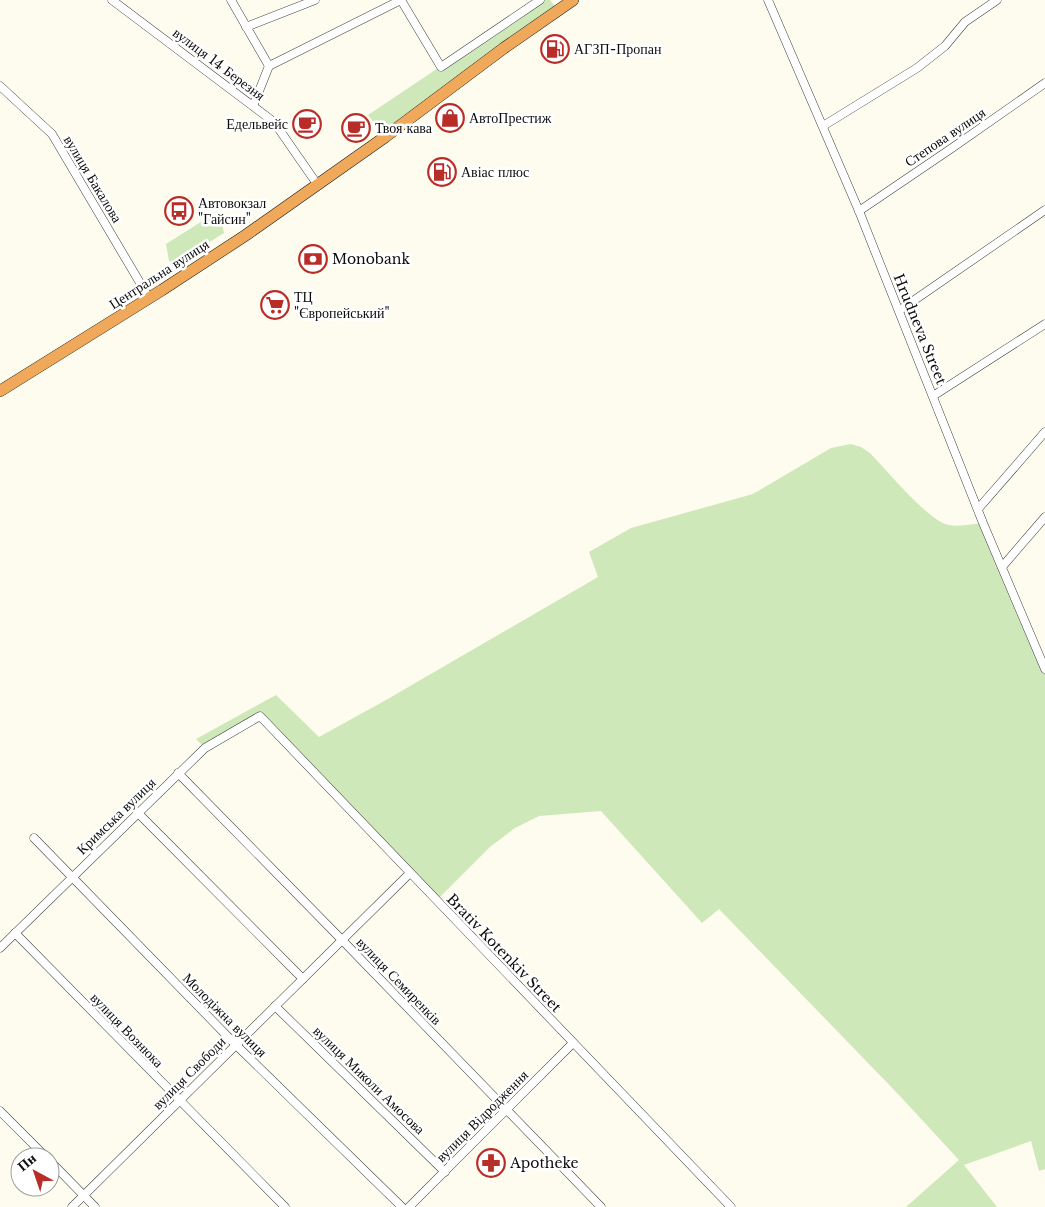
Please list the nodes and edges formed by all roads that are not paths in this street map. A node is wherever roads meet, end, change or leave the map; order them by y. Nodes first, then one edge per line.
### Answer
1 (112, 0) edge
2 (231, 0) edge
3 (315, 0) edge
4 (540, 0) edge
5 (573, 0) edge
6 (768, 0) edge
7 (997, 0) edge
8 (246, 27) junction
9 (269, 66) junction
10 (1045, 83) edge
11 (0, 86) edge
12 (253, 106) junction
13 (823, 126) junction
14 (317, 184) junction
15 (858, 210) junction
16 (1045, 210) edge
17 (149, 298) junction
18 (900, 310) junction
19 (1045, 324) edge
20 (0, 391) edge
21 (933, 396) junction
22 (1045, 432) edge
23 (978, 509) junction
24 (1045, 517) edge
25 (1002, 567) junction
26 (1045, 669) edge
27 (260, 716) joint
28 (178, 774) junction
29 (138, 813) junction
30 (34, 838) dead end
31 (410, 873) junction
32 (73, 877) junction
33 (15, 933) junction
34 (342, 940) junction
35 (0, 948) edge
36 (303, 979) junction
37 (275, 1006) junction
38 (573, 1043) junction
39 (236, 1045) junction
40 (180, 1101) junction
41 (507, 1110) junction
42 (2, 1116) edge
43 (35, 1147) edge
44 (60, 1171) edge
45 (444, 1172) junction
46 (84, 1195) junction
47 (72, 1207) edge
48 (95, 1207) edge
49 (285, 1207) edge
50 (402, 1207) edge
51 (410, 1207) edge
52 (601, 1207) edge
53 (731, 1207) edge

1 - 12 street, вулиця 14 Березня
2 - 8 street
3 - 8 street
4 - 9 street
5 - 14 highway, Центральна вулиця
6 - 13 street, Hrudneva Street
7 - 13 street
8 - 9 street
9 - 12 street
10 - 15 street, Степова вулиця
11 - 17 street, вулиця Бакалова
12 - 14 street, вулиця 14 Березня
13 - 15 street, Hrudneva Street
14 - 17 highway, Центральна вулиця
15 - 18 street, Hrudneva Street
16 - 18 street
17 - 20 highway, Центральна вулиця
18 - 21 street, Hrudneva Street
19 - 21 street
21 - 23 street, Hrudneva Street
22 - 23 street
23 - 25 street, Hrudneva Street
24 - 25 street
25 - 26 street, Hrudneva Street
27 - 28 street, Кримська вулиця
27 - 31 street, Brativ Kotenkiv Street
28 - 29 street, Кримська вулиця
28 - 34 street, вулиця Семиренків
29 - 32 street, Кримська вулиця
29 - 36 street
30 - 32 street, Молодіжна вулиця
31 - 34 street, вулиця Свободи
31 - 38 street, Brativ Kotenkiv Street
32 - 33 street, Кримська вулиця
32 - 39 street, Молодіжна вулиця
33 - 35 street, Кримська вулиця
33 - 40 street, вулиця Вознюка
34 - 36 street, вулиця Свободи
34 - 41 street, вулиця Семиренків
36 - 37 street, вулиця Свободи
37 - 39 street, вулиця Свободи
37 - 45 street, вулиця Миколи Амосова
38 - 41 street, вулиця Відродження
38 - 53 street, Brativ Kotenkiv Street
39 - 40 street, вулиця Свободи
39 - 50 street, Молодіжна вулиця
40 - 46 street, вулиця Свободи
40 - 49 street, вулиця Вознюка
41 - 45 street, вулиця Відродження
41 - 52 street, вулиця Семиренків
42 - 43 street
44 - 46 street
45 - 51 street, вулиця Відродження
46 - 47 street, вулиця Свободи
46 - 48 street

